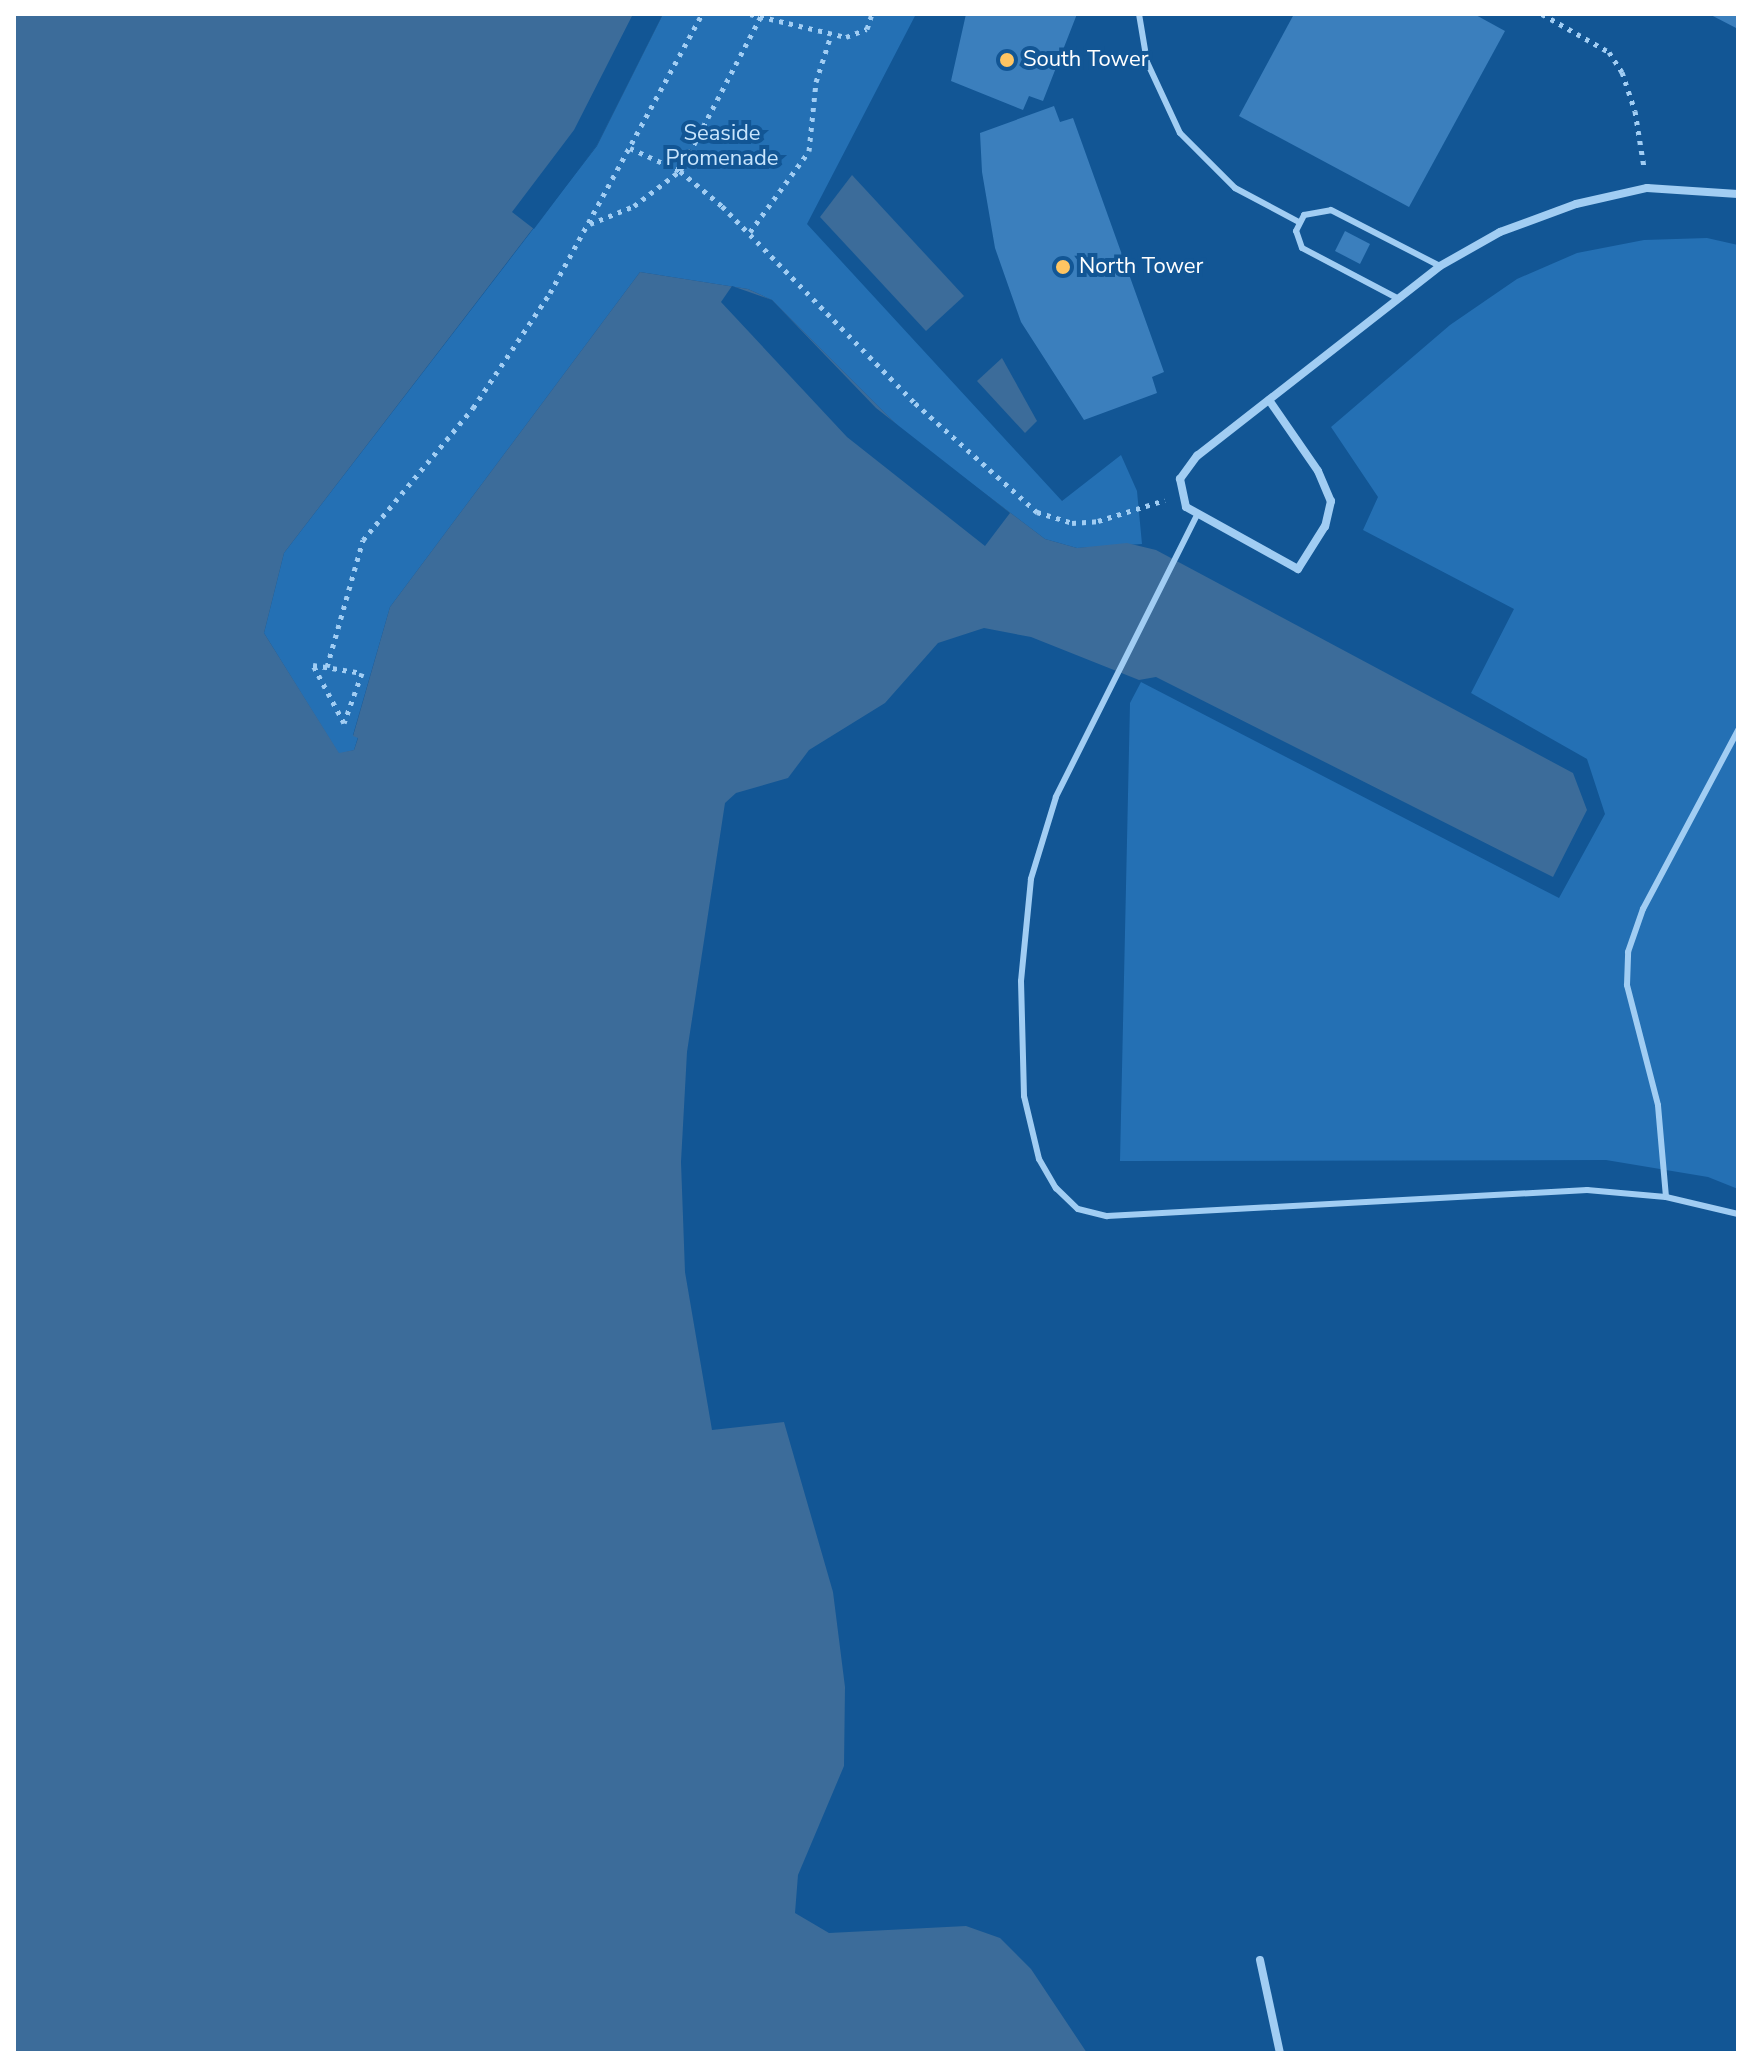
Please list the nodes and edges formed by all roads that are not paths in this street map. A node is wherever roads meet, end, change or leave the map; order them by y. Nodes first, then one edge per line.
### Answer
1 (1139, 14) edge
2 (1738, 194) edge
3 (1299, 222) junction
4 (1440, 266) junction
5 (1397, 298) junction
6 (1269, 400) junction
7 (1196, 517) junction
8 (1738, 730) edge
9 (1666, 1197) junction
10 (1738, 1214) edge
11 (1260, 1960) dead end
12 (1280, 2053) edge

1 - 3 lane
2 - 4 street
3 - 4 lane
3 - 5 lane
4 - 5 street
5 - 6 street
6 - 7 street
6 - 7 street
7 - 9 lane
8 - 9 lane
9 - 10 lane
11 - 12 street

